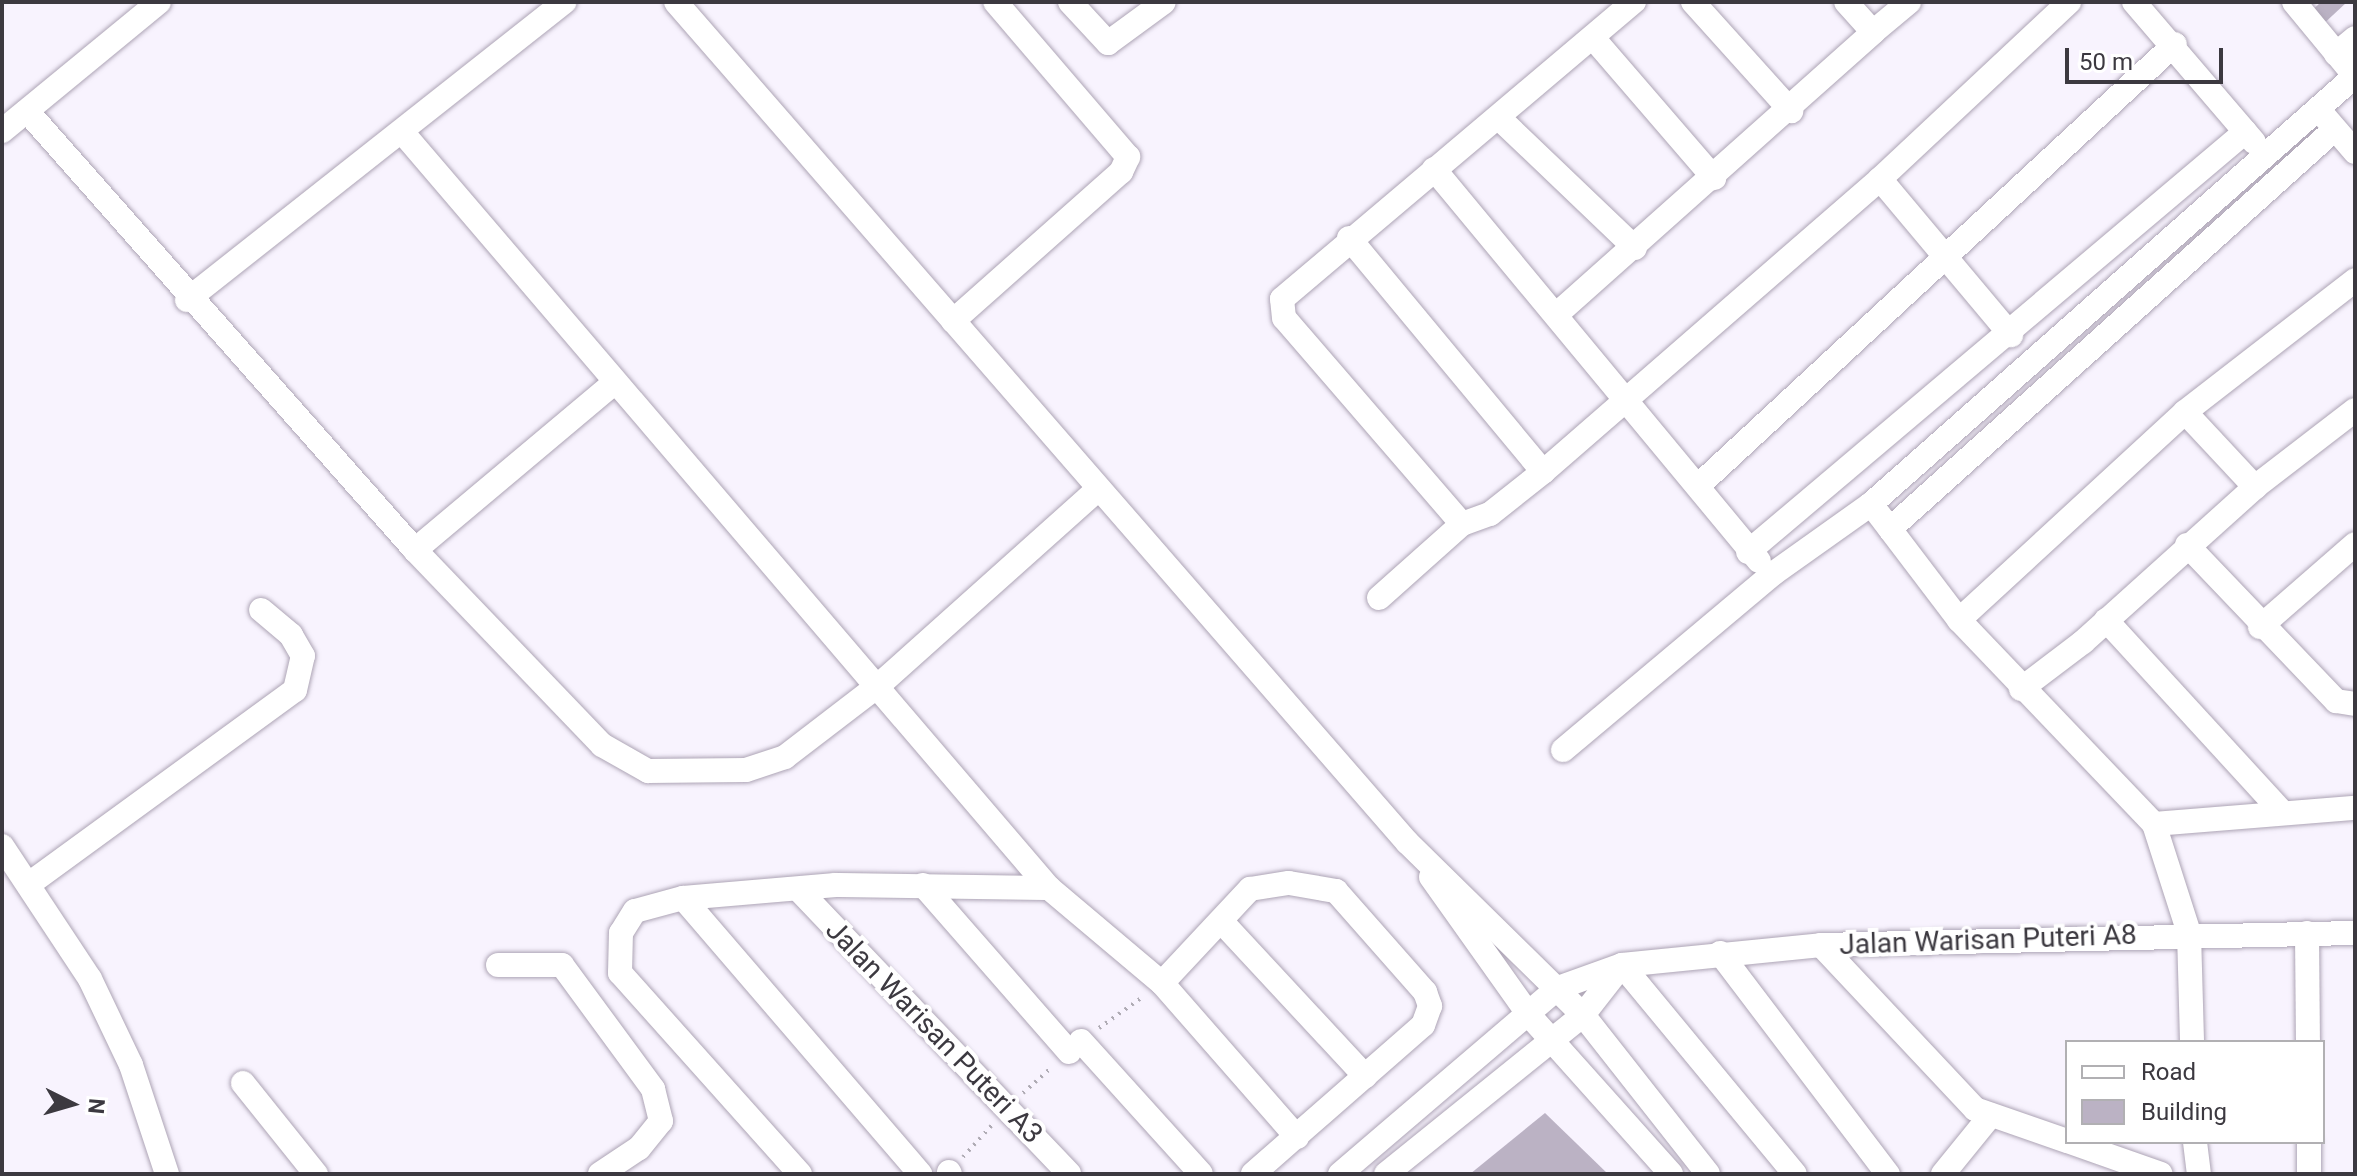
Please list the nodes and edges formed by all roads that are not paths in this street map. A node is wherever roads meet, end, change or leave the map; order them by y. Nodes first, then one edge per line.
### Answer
1 (159, 2) edge
2 (565, 2) edge
3 (676, 2) edge
4 (995, 2) edge
5 (1070, 2) edge
6 (1164, 2) edge
7 (1634, 2) edge
8 (1693, 2) edge
9 (1846, 2) edge
10 (1909, 2) edge
11 (2069, 2) edge
12 (2134, 2) edge
13 (2294, 2) edge
14 (1873, 32) junction
15 (2355, 38) edge
16 (1594, 39) junction
17 (2175, 44) junction
18 (2336, 54) junction
19 (2355, 76) edge
20 (2318, 109) junction
21 (27, 111) junction
22 (1791, 111) junction
23 (1499, 118) junction
24 (2335, 129) junction
25 (2, 131) edge
26 (2245, 132) junction
27 (403, 133) junction
28 (2355, 152) edge
29 (2266, 155) junction
30 (1434, 169) junction
31 (1714, 178) junction
32 (1880, 179) junction
33 (1349, 238) junction
34 (1635, 248) junction
35 (1948, 256) junction
36 (2355, 280) edge
37 (187, 300) junction
38 (1557, 314) junction
39 (953, 321) junction
40 (2011, 335) junction
41 (613, 384) junction
42 (1628, 394) junction
43 (2355, 410) edge
44 (2185, 412) junction
45 (1543, 472) junction
46 (1698, 486) junction
47 (2255, 487) junction
48 (1096, 491) junction
49 (1871, 504) junction
50 (1462, 524) junction
51 (1890, 529) junction
52 (2355, 544) edge
53 (2187, 545) junction
54 (415, 550) junction
55 (1748, 552) junction
56 (1774, 573) junction
57 (1379, 598) dead end
58 (261, 610) dead end
59 (1959, 620) junction
60 (2106, 620) junction
61 (2260, 627) junction
62 (879, 685) junction
63 (2021, 689) junction
64 (2355, 704) edge
65 (1563, 750) dead end
66 (2355, 808) edge
67 (2281, 811) junction
68 (2154, 824) junction
69 (1407, 842) junction
70 (2, 846) edge
71 (29, 884) junction
72 (923, 885) junction
73 (1049, 888) junction
74 (798, 889) junction
75 (683, 898) junction
76 (1221, 921) junction
77 (2189, 933) junction
78 (2307, 933) junction
79 (2355, 933) edge
80 (1821, 945) junction
81 (1720, 953) junction
82 (498, 965) dead end
83 (1622, 965) junction
84 (1162, 983) junction
85 (1558, 988) junction
86 (1529, 1015) junction
87 (1583, 1015) junction
88 (1552, 1040) junction
89 (2192, 1040) edge
90 (2308, 1040) edge
91 (1365, 1076) junction
92 (243, 1083) dead end
93 (1991, 1115) junction
94 (1297, 1137) junction
95 (2065, 1141) edge
96 (2073, 1144) edge
97 (2195, 1144) edge
98 (2309, 1144) edge
99 (2130, 1169) edge
100 (167, 1174) edge
101 (316, 1174) edge
102 (600, 1174) edge
103 (800, 1174) edge
104 (920, 1174) edge
105 (1069, 1174) edge
106 (1201, 1174) edge
107 (1253, 1174) edge
108 (1340, 1174) edge
109 (1386, 1174) edge
110 (1671, 1174) edge
111 (1708, 1174) edge
112 (1795, 1174) edge
113 (1888, 1174) edge
114 (1943, 1174) edge
115 (2161, 1174) edge
116 (2199, 1174) edge
117 (2309, 1174) edge

1 - 21 street
2 - 27 street
3 - 39 street
4 - 39 street
5 - 6 street
7 - 16 street
8 - 22 street
9 - 14 street
10 - 14 street
11 - 32 street
12 - 17 street
13 - 18 street
14 - 22 street
15 - 18 street
16 - 23 street
16 - 31 street
17 - 26 street
17 - 35 street
18 - 19 street
19 - 20 street
20 - 24 street
20 - 29 street
21 - 25 street
21 - 37 street
22 - 31 street
23 - 30 street
23 - 34 street
24 - 28 street
24 - 51 street
26 - 29 street
26 - 40 street
27 - 37 street
27 - 41 street
29 - 49 street
30 - 33 street
30 - 38 street
31 - 34 street
32 - 35 street
32 - 42 street
33 - 45 street
33 - 50 street
34 - 38 street
35 - 40 street
35 - 46 street
36 - 44 street
37 - 54 street
38 - 42 street
39 - 48 street
40 - 55 street
41 - 54 street
41 - 62 street
42 - 45 street
42 - 46 street
43 - 47 street
44 - 47 street
44 - 59 street
45 - 50 street
46 - 55 street
47 - 53 street
48 - 62 street
48 - 69 street
49 - 51 street
49 - 56 street
50 - 57 street
51 - 59 street
52 - 61 street
53 - 60 street
53 - 61 street
54 - 62 street
55 - 56 street
56 - 65 street
58 - 71 street
59 - 63 street
60 - 63 street
60 - 67 street
61 - 64 street
62 - 73 street
63 - 68 street
66 - 67 street
67 - 68 street
68 - 77 street
69 - 85 street
69 - 86 street
70 - 71 street
71 - 100 street
72 - 73 street
72 - 74 street
72 - 106 street
73 - 84 street
74 - 75 street
74 - 105 street, Jalan Warisan Puteri A3
75 - 103 street
75 - 104 street
76 - 84 street
76 - 91 street
76 - 91 street
77 - 78 street, Jalan Warisan Puteri A8
77 - 80 street, Jalan Warisan Puteri A8
77 - 89 street
78 - 79 street, Jalan Warisan Puteri A8
78 - 90 street
80 - 81 street, Jalan Warisan Puteri A8
80 - 93 street
81 - 83 street, Jalan Warisan Puteri A8
81 - 113 street
82 - 102 street
83 - 85 street, Jalan Warisan Puteri A8
83 - 87 street
83 - 112 street
84 - 94 street
85 - 86 street
85 - 87 street
86 - 88 street
86 - 108 street
87 - 88 street
87 - 111 street
88 - 109 street
88 - 110 street
91 - 94 street
92 - 101 street
93 - 95 street
93 - 114 street
94 - 107 street
96 - 99 street
97 - 116 street
98 - 117 street
99 - 115 street

